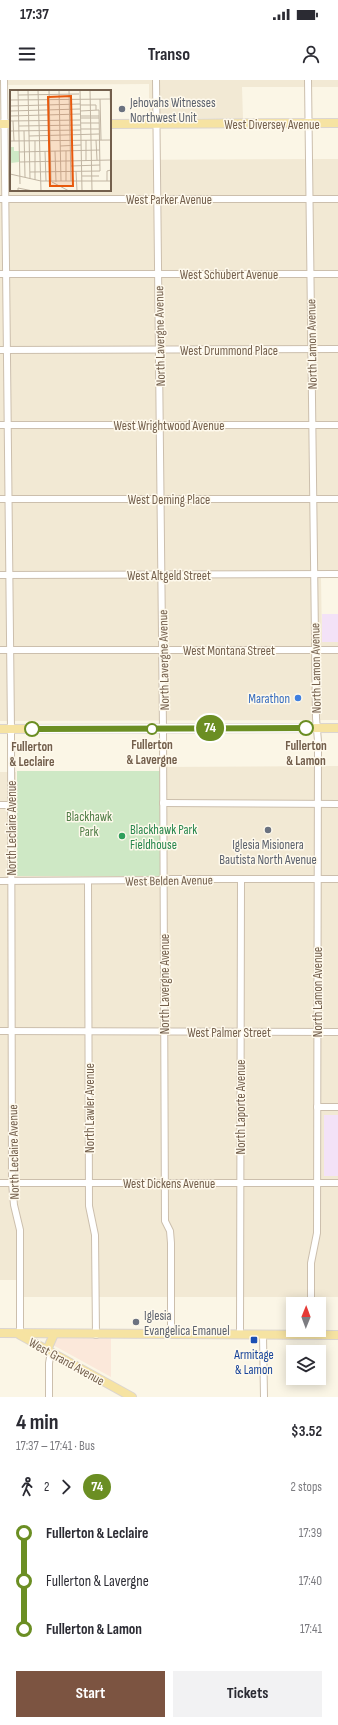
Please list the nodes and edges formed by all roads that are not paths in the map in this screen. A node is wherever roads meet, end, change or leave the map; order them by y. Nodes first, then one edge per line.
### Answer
1 (4, 80) edge
2 (156, 80) edge
3 (308, 80) edge
4 (5, 124) edge
5 (111, 124) edge
6 (157, 124) junction
7 (308, 124) junction
8 (338, 124) edge
9 (309, 198) junction
10 (338, 198) edge
11 (3, 199) edge
12 (158, 199) junction
13 (3, 274) edge
14 (159, 274) junction
15 (310, 274) junction
16 (338, 274) edge
17 (0, 350) edge
18 (7, 350) junction
19 (159, 350) junction
20 (311, 350) junction
21 (338, 350) edge
22 (0, 425) edge
23 (8, 425) junction
24 (160, 425) junction
25 (312, 425) junction
26 (338, 425) edge
27 (0, 499) edge
28 (9, 499) junction
29 (161, 499) junction
30 (313, 499) junction
31 (338, 499) edge
32 (314, 574) junction
33 (338, 574) edge
34 (0, 575) edge
35 (9, 575) junction
36 (162, 575) junction
37 (0, 650) edge
38 (10, 650) junction
39 (162, 650) junction
40 (315, 650) junction
41 (338, 650) edge
42 (316, 728) junction
43 (338, 728) edge
44 (0, 729) edge
45 (11, 729) junction
46 (163, 729) junction
47 (164, 803) junction
48 (318, 804) junction
49 (338, 804) edge
50 (0, 805) edge
51 (11, 805) junction
52 (241, 879) junction
53 (317, 879) junction
54 (338, 879) edge
55 (12, 880) junction
56 (164, 880) junction
57 (0, 881) edge
58 (88, 881) junction
59 (12, 1031) junction
60 (89, 1031) junction
61 (0, 1032) edge
62 (164, 1032) junction
63 (240, 1032) junction
64 (317, 1032) junction
65 (338, 1032) edge
66 (338, 1107) edge
67 (317, 1108) junction
68 (0, 1183) edge
69 (12, 1183) junction
70 (89, 1183) junction
71 (165, 1183) junction
72 (240, 1183) junction
73 (317, 1183) junction
74 (338, 1183) edge
75 (311, 1297) edge
76 (0, 1333) edge
77 (20, 1334) junction
78 (54, 1334) junction
79 (286, 1334) edge
80 (326, 1334) edge
81 (96, 1335) junction
82 (171, 1335) junction
83 (240, 1335) junction
84 (263, 1335) junction
85 (338, 1335) edge
86 (49, 1351) junction
87 (49, 1397) edge
88 (132, 1397) edge
89 (264, 1397) edge

1 - 4 street, North Leclaire Avenue
2 - 6 street, North Lavergne Avenue
3 - 7 street, North Lamon Avenue
4 - 11 street, North Leclaire Avenue
5 - 6 main road, West Diversey Avenue
6 - 7 main road, West Diversey Avenue
6 - 12 street, North Lavergne Avenue
7 - 8 main road, West Diversey Avenue
7 - 9 street, North Lamon Avenue
9 - 10 street, West Parker Avenue
9 - 12 street, West Parker Avenue
9 - 15 street, North Lamon Avenue
11 - 12 street, West Parker Avenue
11 - 13 street, North Leclaire Avenue
12 - 14 street, North Lavergne Avenue
13 - 14 street, West Schubert Avenue
13 - 18 street, North Leclaire Avenue
14 - 15 street, West Schubert Avenue
14 - 19 street, North Lavergne Avenue
15 - 16 street, West Schubert Avenue
15 - 20 street, North Lamon Avenue
17 - 18 street, West Drummond Place
18 - 19 street, West Drummond Place
18 - 23 street, North Leclaire Avenue
19 - 20 street, West Drummond Place
19 - 24 street, North Lavergne Avenue
20 - 21 street, West Drummond Place
20 - 25 street, North Lamon Avenue
22 - 23 street, West Wrightwood Avenue
23 - 24 street, West Wrightwood Avenue
23 - 28 street, North Leclaire Avenue
24 - 25 street, West Wrightwood Avenue
24 - 29 street, North Lavergne Avenue
25 - 26 street, West Wrightwood Avenue
25 - 30 street, North Lamon Avenue
27 - 28 street, West Deming Place
28 - 29 street, West Deming Place
28 - 35 street, North Leclaire Avenue
29 - 30 street, West Deming Place
29 - 36 street, North Lavergne Avenue
30 - 31 street, West Deming Place
30 - 32 street, North Lamon Avenue
32 - 33 street, West Altgeld Street
32 - 36 street, West Altgeld Street
32 - 40 street, North Lamon Avenue
34 - 35 street, West Altgeld Street
35 - 36 street, West Altgeld Street
35 - 38 street, North Leclaire Avenue
36 - 39 street, North Lavergne Avenue
37 - 38 street, West Montana Street
38 - 39 street, West Montana Street
38 - 45 street, North Leclaire Avenue
39 - 40 street, West Montana Street
39 - 46 street, North Lavergne Avenue
40 - 41 street, West Montana Street
40 - 42 street, North Lamon Avenue
42 - 43 main road
42 - 46 main road
42 - 48 street, North Lamon Avenue
44 - 45 main road
45 - 46 main road
45 - 51 street, North Leclaire Avenue
46 - 47 street, North Lavergne Avenue
47 - 48 street
47 - 56 street, North Lavergne Avenue
48 - 49 street
48 - 53 street, North Lamon Avenue
50 - 51 street
51 - 55 street, North Leclaire Avenue
52 - 53 street, West Belden Avenue
52 - 56 street, West Belden Avenue
52 - 63 street, North Laporte Avenue
53 - 54 street, West Belden Avenue
53 - 64 street, North Lamon Avenue
55 - 57 street, West Belden Avenue
55 - 58 street, West Belden Avenue
55 - 59 street, North Leclaire Avenue
56 - 58 street, West Belden Avenue
56 - 62 street, North Lavergne Avenue
58 - 60 street, North Lawler Avenue
59 - 60 street, West Palmer Street
59 - 61 street, West Palmer Street
59 - 69 street, North Leclaire Avenue
60 - 62 street, West Palmer Street
60 - 70 street, North Lawler Avenue
62 - 63 street, West Palmer Street
62 - 71 street, North Lavergne Avenue
63 - 64 street, West Palmer Street
63 - 72 street, North Laporte Avenue
64 - 65 street, West Palmer Street
64 - 67 street, North Lamon Avenue
66 - 67 street
67 - 73 street, North Lamon Avenue
68 - 69 street, West Dickens Avenue
69 - 70 street, West Dickens Avenue
69 - 77 street, North Leclaire Avenue
70 - 71 street, West Dickens Avenue
70 - 81 street, North Lawler Avenue
71 - 72 street, West Dickens Avenue
71 - 82 street, North Lavergne Avenue
72 - 73 street, West Dickens Avenue
72 - 83 street, North Laporte Avenue
73 - 74 street, West Dickens Avenue
73 - 75 street, North Lamon Avenue
76 - 77 main road, West Grand Avenue
77 - 78 main road
77 - 86 main road, West Grand Avenue
78 - 81 main road
78 - 86 main road
79 - 84 main road
80 - 85 main road
81 - 82 main road
82 - 83 main road
83 - 84 main road
84 - 89 street
86 - 87 street
86 - 88 main road, West Grand Avenue

